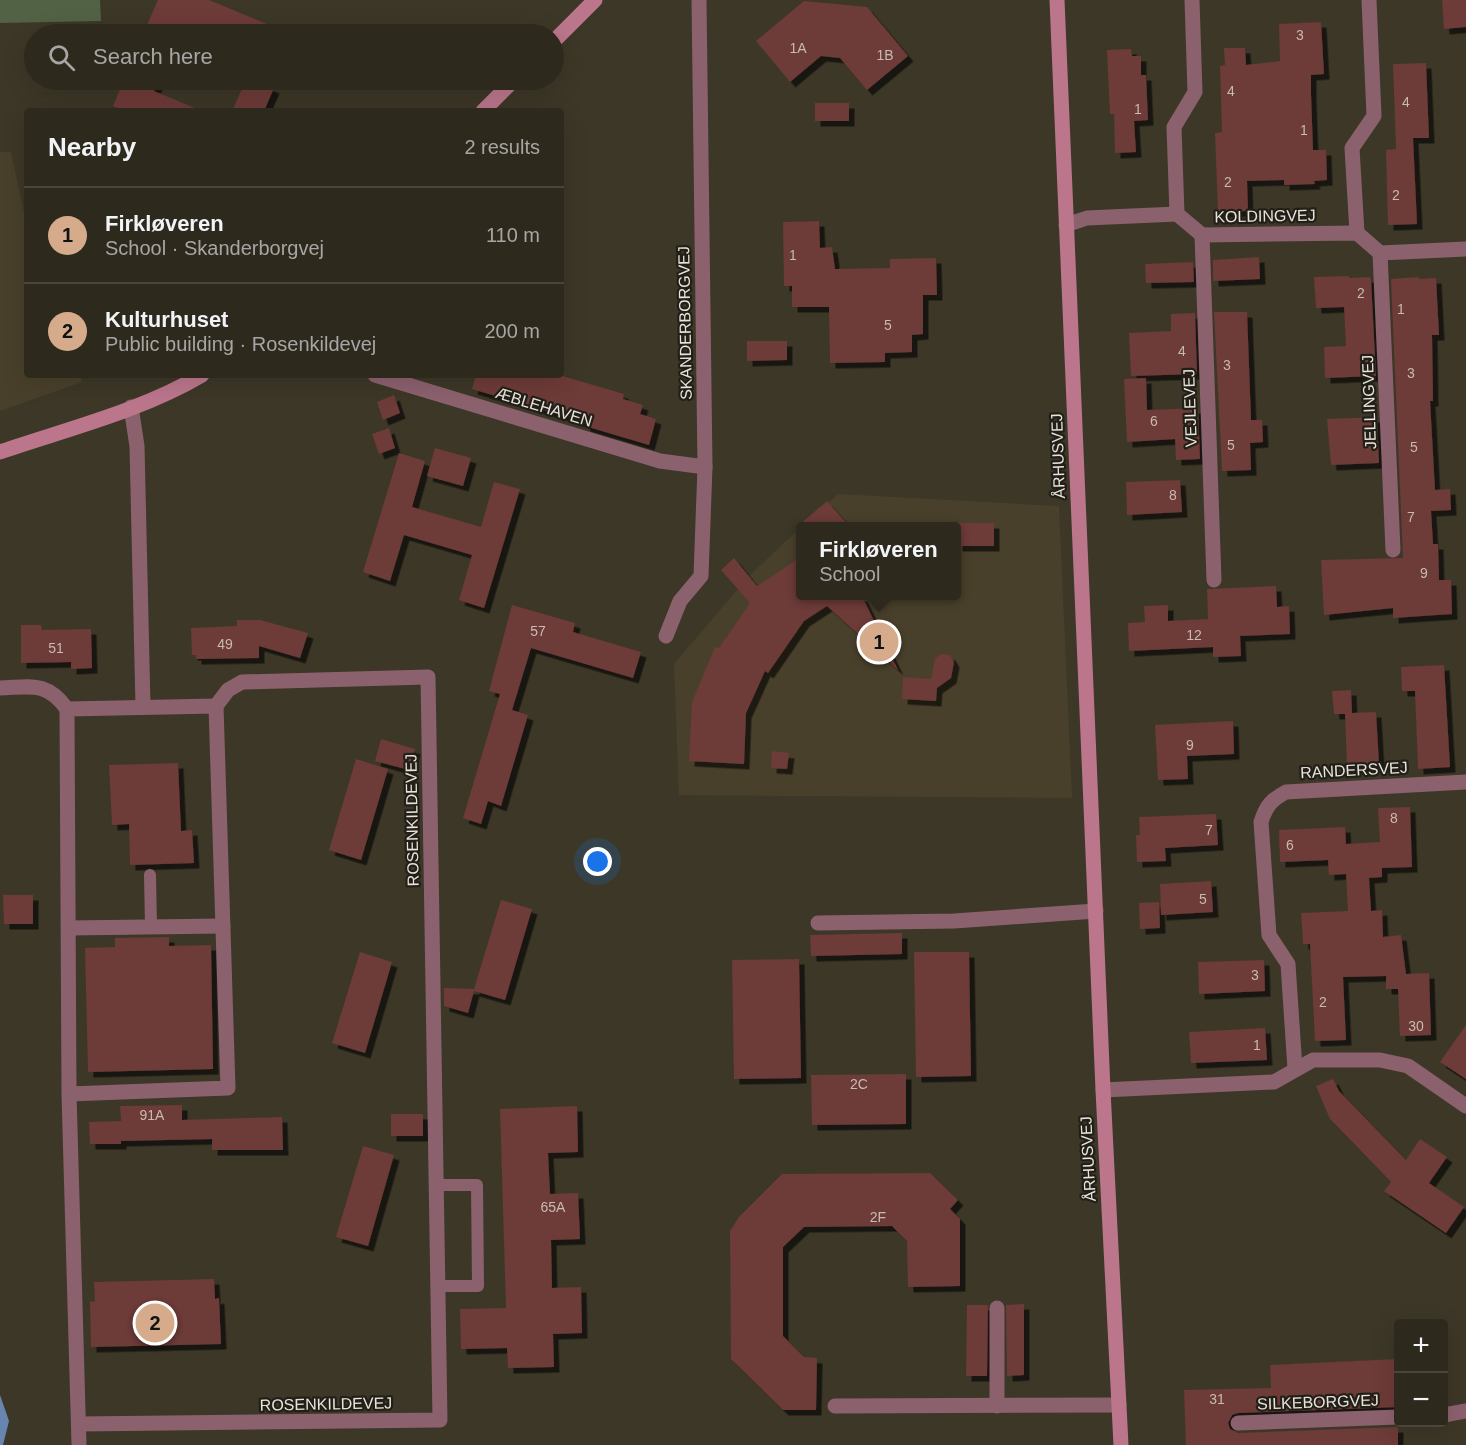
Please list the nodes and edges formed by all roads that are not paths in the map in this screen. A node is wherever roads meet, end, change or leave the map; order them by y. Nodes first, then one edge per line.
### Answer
1 (595, 0) edge
2 (699, 0) edge
3 (1057, 0) edge
4 (1192, 0) edge
5 (1369, 0) edge
6 (564, 31) edge
7 (504, 90) edge
8 (486, 108) edge
9 (1177, 214) junction
10 (1066, 225) junction
11 (1357, 233) junction
12 (1202, 235) junction
13 (1466, 249) edge
14 (1380, 253) junction
15 (197, 378) edge
16 (385, 378) edge
17 (131, 406) junction
18 (0, 452) edge
19 (705, 466) junction
20 (1393, 550) dead end
21 (1214, 580) dead end
22 (666, 636) dead end
23 (0, 688) edge
24 (143, 706) junction
25 (216, 706) junction
26 (67, 709) junction
27 (1466, 782) edge
28 (150, 875) dead end
29 (1096, 911) junction
30 (818, 923) dead end
31 (223, 926) junction
32 (151, 927) junction
33 (69, 928) junction
34 (1295, 1069) junction
35 (1103, 1090) junction
36 (69, 1094) junction
37 (1466, 1106) edge
38 (436, 1185) junction
39 (438, 1286) junction
40 (997, 1308) dead end
41 (1119, 1405) junction
42 (835, 1406) dead end
43 (997, 1406) junction
44 (1466, 1410) edge
45 (1448, 1414) edge
46 (1394, 1417) edge
47 (1238, 1423) dead end
48 (79, 1424) junction
49 (79, 1445) edge
50 (1121, 1445) edge

1 - 6 street
2 - 19 street, SKANDERBORGVEJ
3 - 10 street, ÅRHUSVEJ
4 - 9 street
5 - 11 street
7 - 8 street
9 - 10 street
9 - 12 street, KOLDINGVEJ
10 - 29 street, ÅRHUSVEJ
11 - 12 street, KOLDINGVEJ
11 - 14 street
12 - 21 street, VEJLEVEJ
13 - 14 street
14 - 20 street, JELLINGVEJ
15 - 17 street
16 - 19 street, ÆBLEHAVEN
17 - 18 street
17 - 24 street
19 - 22 street, SKANDERBORGVEJ
23 - 26 street
24 - 25 street
24 - 26 street
25 - 31 street
25 - 38 street, ROSENKILDEVEJ
26 - 33 street
27 - 34 street, RANDERSVEJ
28 - 32 lane
29 - 30 street
29 - 35 street, ÅRHUSVEJ
31 - 32 street
31 - 36 street
32 - 33 street
33 - 36 street
34 - 35 street
34 - 37 street
35 - 41 street, ÅRHUSVEJ
36 - 48 street
38 - 39 street, ROSENKILDEVEJ
38 - 39 lane
39 - 48 street, ROSENKILDEVEJ
40 - 43 street
41 - 43 street
41 - 50 street, ÅRHUSVEJ
42 - 43 street
44 - 45 street
46 - 47 street, SILKEBORGVEJ
48 - 49 street

